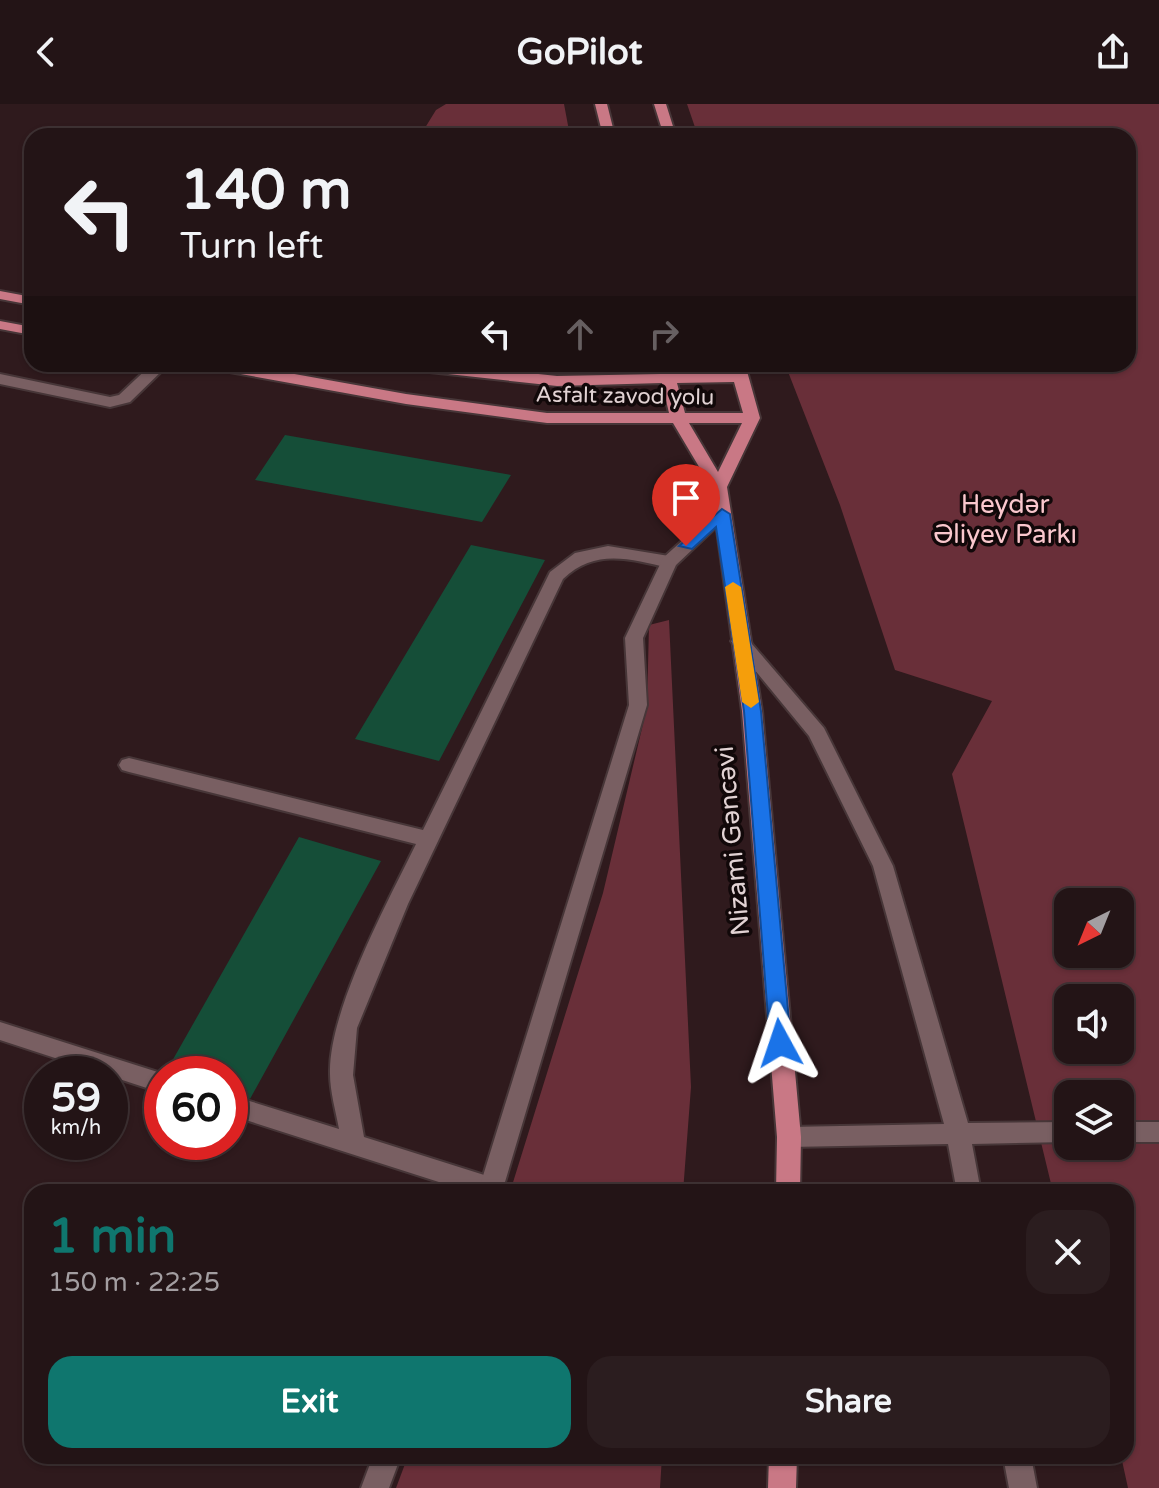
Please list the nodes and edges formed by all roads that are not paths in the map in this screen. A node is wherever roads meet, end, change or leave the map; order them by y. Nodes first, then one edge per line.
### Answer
1 (601, 104) edge
2 (660, 104) edge
3 (607, 128) edge
4 (668, 128) edge
5 (0, 295) edge
6 (24, 300) edge
7 (0, 325) edge
8 (24, 330) edge
9 (153, 372) edge
10 (257, 372) edge
11 (475, 372) edge
12 (656, 372) edge
13 (667, 372) edge
14 (739, 372) edge
15 (0, 379) edge
16 (678, 418) junction
17 (752, 418) junction
18 (719, 487) junction
19 (722, 514) junction
20 (669, 562) junction
21 (740, 641) junction
22 (129, 765) dead end
23 (428, 839) junction
24 (0, 1031) edge
25 (144, 1077) edge
26 (248, 1111) edge
27 (958, 1131) junction
28 (1054, 1132) edge
29 (1134, 1132) edge
30 (1159, 1132) edge
31 (789, 1137) junction
32 (354, 1145) junction
33 (472, 1184) edge
34 (492, 1184) edge
35 (788, 1184) edge
36 (968, 1184) edge
37 (384, 1464) edge
38 (783, 1464) edge
39 (1018, 1464) edge
40 (375, 1488) edge
41 (782, 1488) edge
42 (1023, 1488) edge

1 - 3 main road
2 - 4 main road
5 - 6 main road
7 - 8 main road
9 - 15 street
10 - 16 main road, Asfalt zavod yolu
11 - 12 main road
13 - 16 main road, Nizami Gəncəvi
14 - 17 main road
16 - 17 main road, Asfalt zavod yolu
16 - 18 main road, Nizami Gəncəvi
17 - 18 main road
18 - 19 main road, Nizami Gəncəvi
19 - 20 street
19 - 21 main road, Nizami Gəncəvi
20 - 23 street
20 - 34 street
21 - 27 street
21 - 31 main road, Nizami Gəncəvi
22 - 23 street
23 - 32 street
24 - 25 street
26 - 32 street
27 - 28 street
27 - 31 street
27 - 36 street
29 - 30 street
31 - 35 main road, Nizami Gəncəvi
32 - 33 street
37 - 40 street
38 - 41 main road
39 - 42 street

